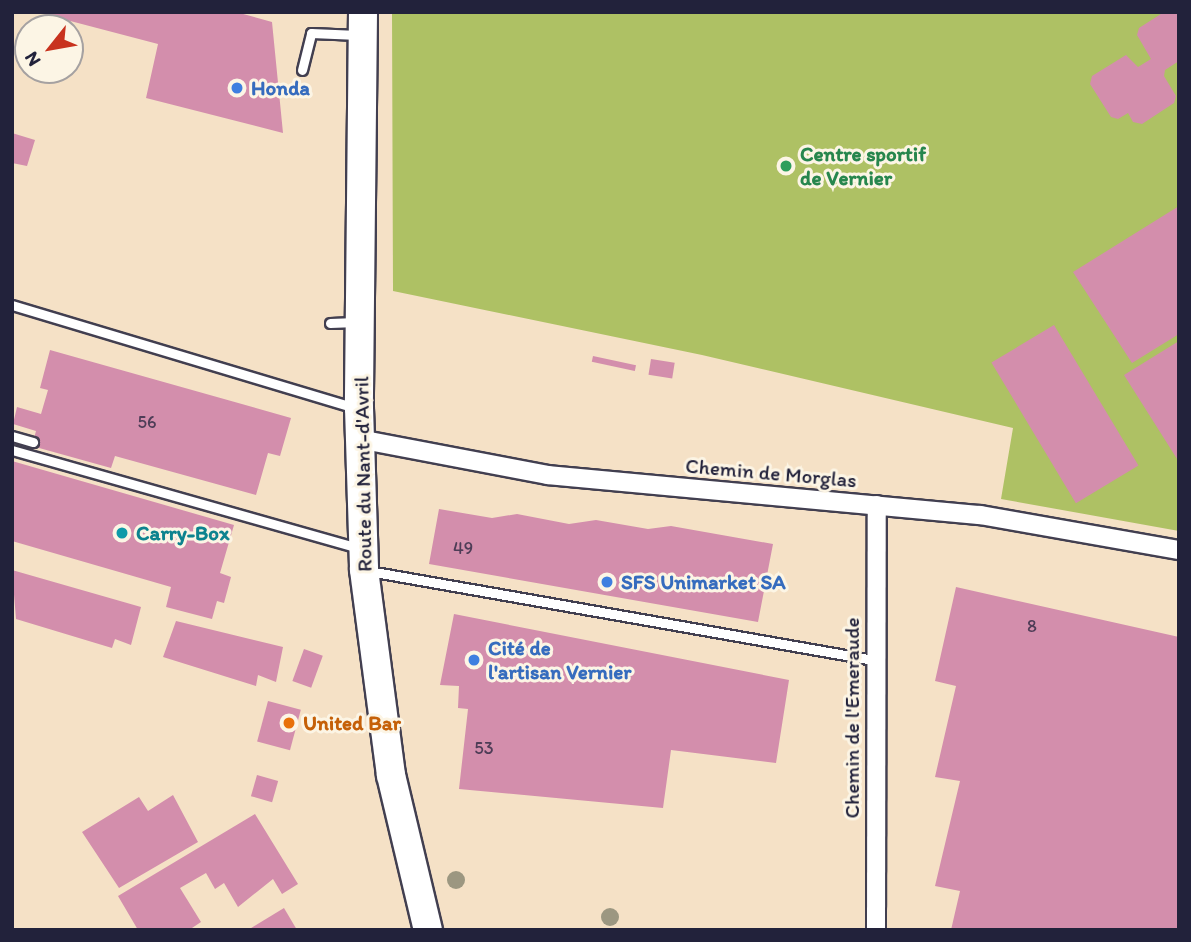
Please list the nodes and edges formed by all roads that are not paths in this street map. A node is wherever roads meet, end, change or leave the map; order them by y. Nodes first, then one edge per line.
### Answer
1 (363, 24) edge
2 (302, 70) dead end
3 (12, 305) edge
4 (361, 322) junction
5 (330, 323) dead end
6 (359, 408) junction
7 (12, 436) edge
8 (359, 439) junction
9 (33, 442) dead end
10 (12, 450) edge
11 (877, 505) junction
12 (1179, 550) edge
13 (363, 560) junction
14 (874, 660) junction
15 (428, 930) edge
16 (876, 930) edge

1 - 2 lane
1 - 4 main road, Route du Nant-d'Avril
3 - 6 lane
4 - 5 lane
4 - 6 main road, Route du Nant-d'Avril
6 - 8 main road, Route du Nant-d'Avril
7 - 9 lane
8 - 11 street, Chemin de Morglas
8 - 13 main road, Route du Nant-d'Avril
10 - 13 lane
11 - 12 street, Chemin de Morglas
11 - 14 street, Chemin de l'Emeraude
13 - 14 lane
13 - 15 main road, Route du Nant-d'Avril
14 - 16 street, Chemin de l'Emeraude

